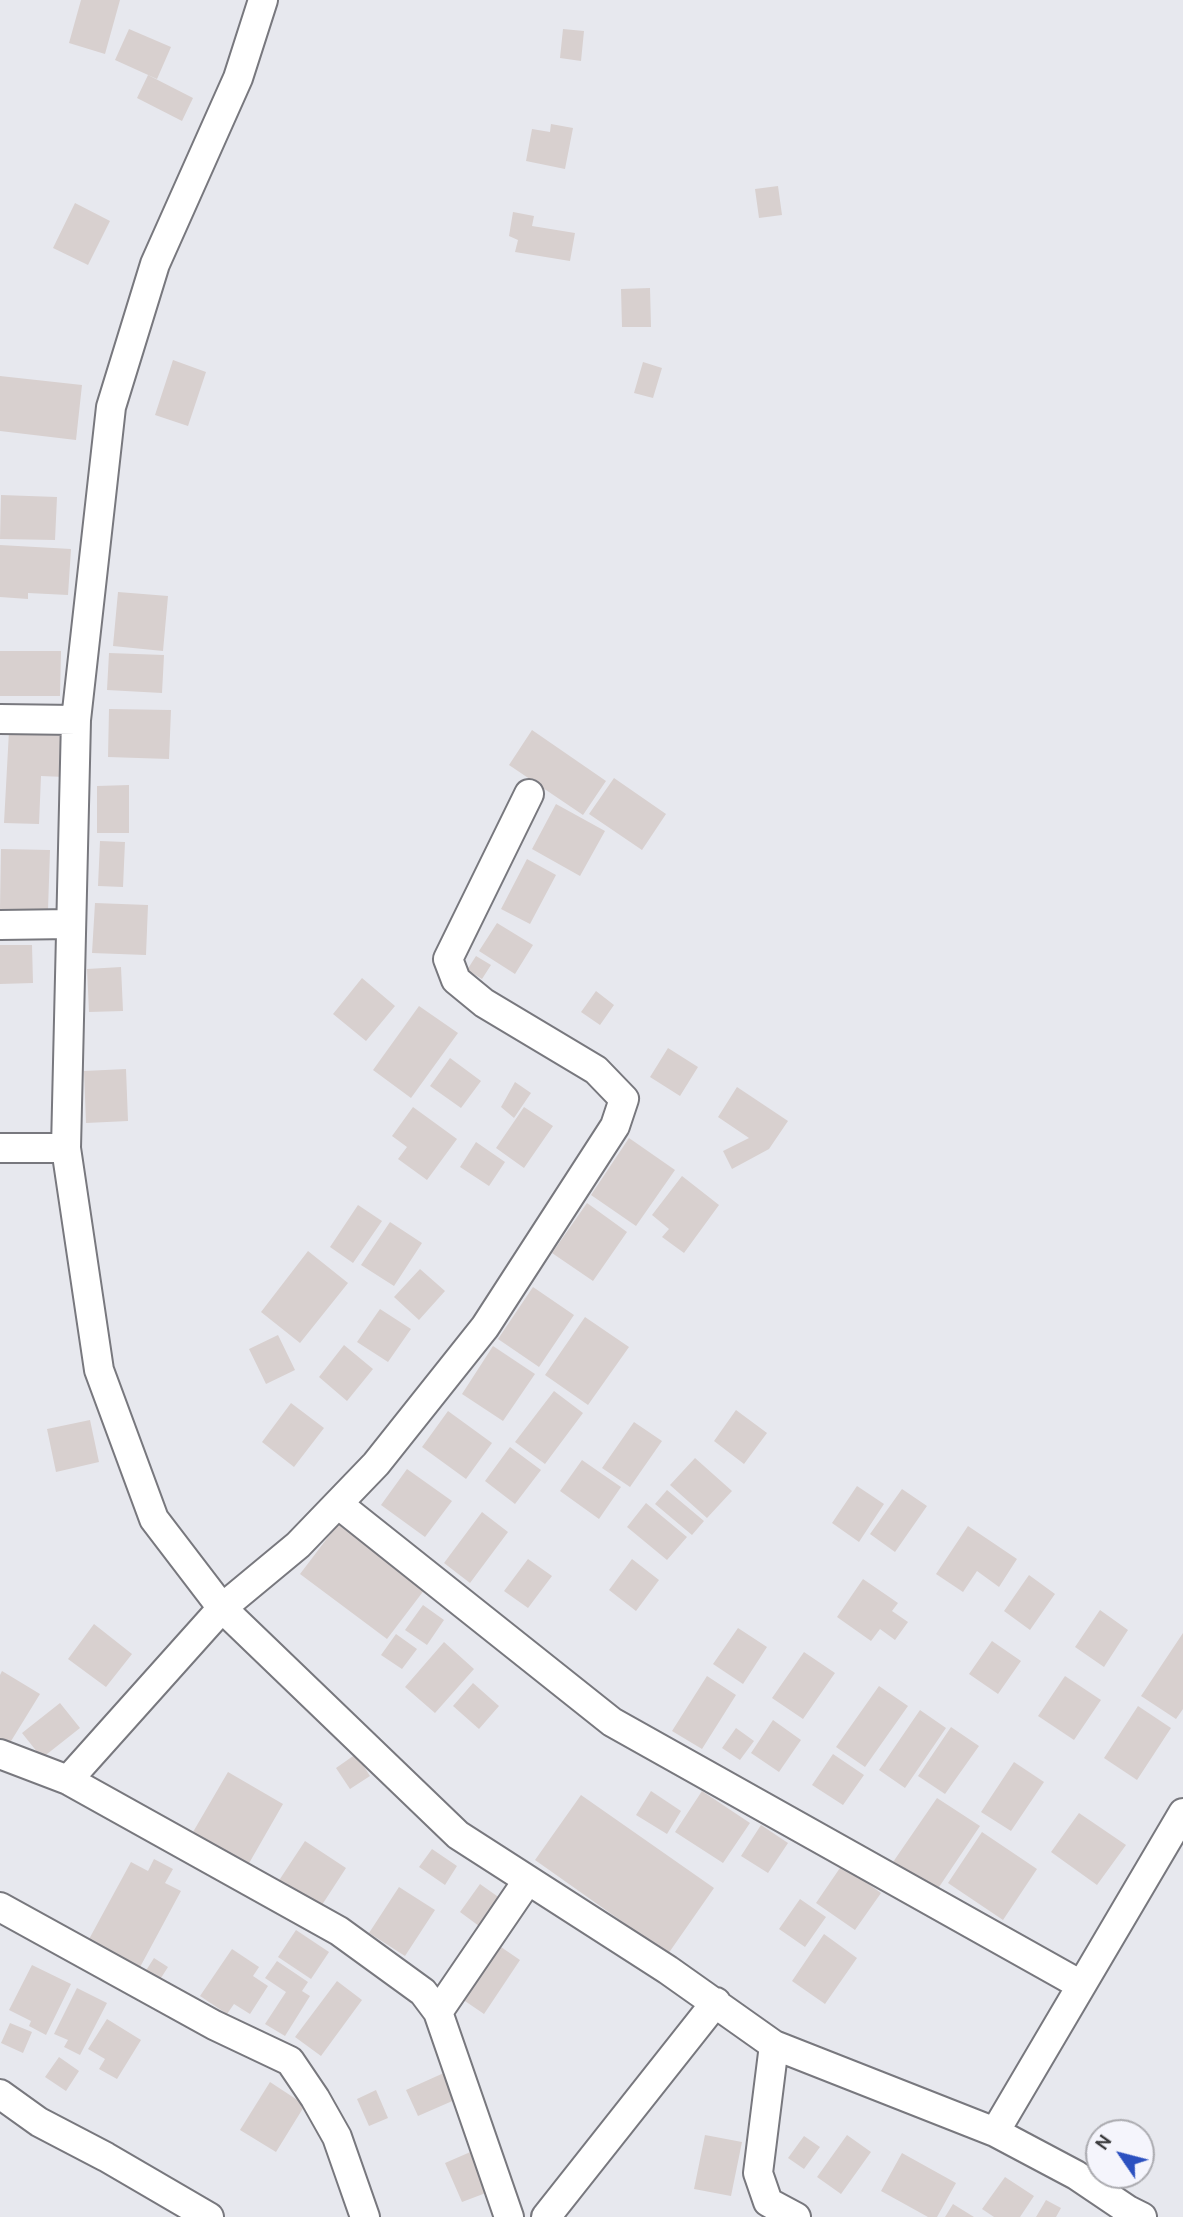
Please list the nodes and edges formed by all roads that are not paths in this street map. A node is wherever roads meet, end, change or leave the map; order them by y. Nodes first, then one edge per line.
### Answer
1 (262, 0) edge
2 (0, 719) edge
3 (76, 720) junction
4 (529, 794) dead end
5 (70, 924) junction
6 (0, 925) edge
7 (0, 1148) edge
8 (66, 1148) junction
9 (338, 1504) junction
10 (222, 1608) junction
11 (0, 1754) edge
12 (68, 1780) junction
13 (1183, 1813) edge
14 (528, 1880) junction
15 (0, 1908) edge
16 (1082, 1985) junction
17 (716, 2002) junction
18 (438, 2012) junction
19 (774, 2045) junction
20 (0, 2094) edge
21 (995, 2132) junction
22 (1131, 2215) edge
23 (209, 2217) edge
24 (365, 2217) edge
25 (509, 2217) edge
26 (546, 2217) edge
27 (796, 2217) edge

1 - 3 street
2 - 3 street
3 - 5 street
4 - 9 street
5 - 6 street
5 - 8 street
7 - 8 street
8 - 10 street
9 - 10 street
9 - 16 street
10 - 12 street
10 - 14 street
11 - 12 street
12 - 18 street
13 - 16 street
14 - 17 street
14 - 18 street
15 - 24 street
16 - 21 street
17 - 19 street
17 - 26 street
18 - 25 street
19 - 21 street
19 - 27 street
20 - 23 street
21 - 22 street

